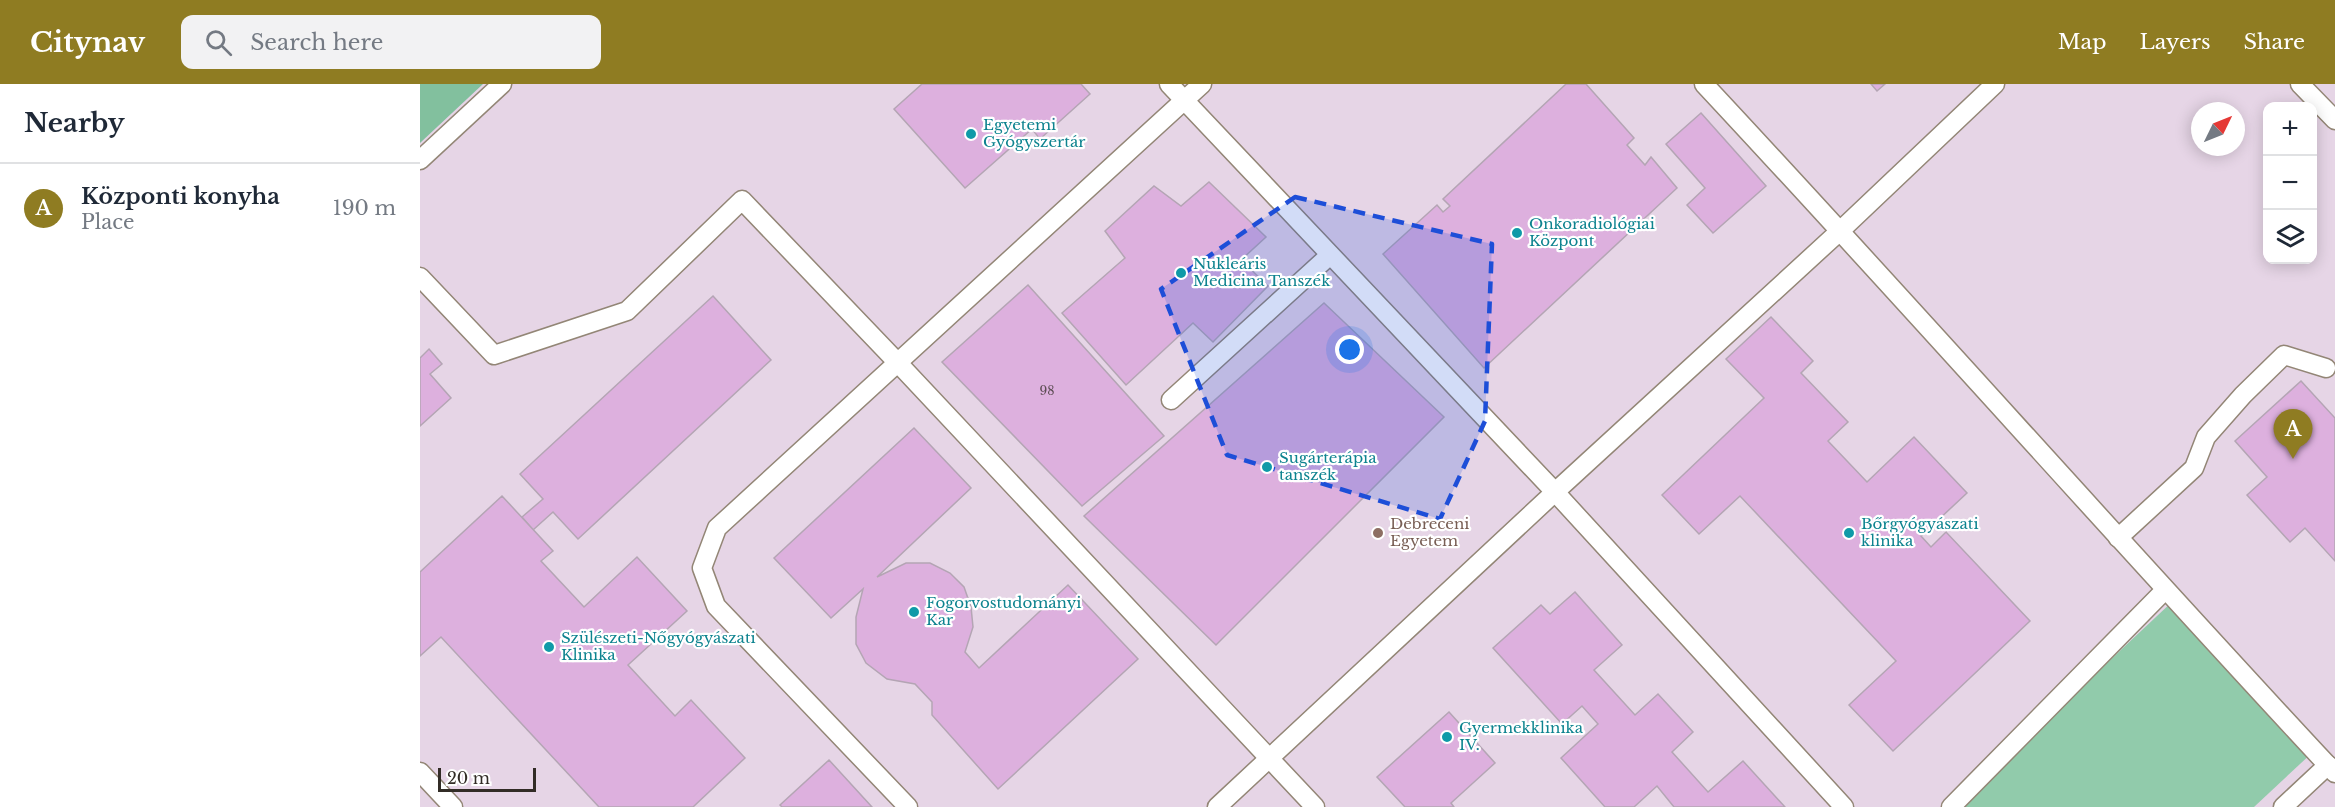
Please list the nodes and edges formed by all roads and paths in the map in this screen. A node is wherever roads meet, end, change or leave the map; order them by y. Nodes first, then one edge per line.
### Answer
1 (502, 84) edge
2 (1169, 84) edge
3 (1202, 84) edge
4 (1704, 84) edge
5 (1995, 84) edge
6 (2300, 84) edge
7 (1184, 101) junction
8 (2335, 120) edge
9 (420, 160) edge
10 (1841, 230) junction
11 (1330, 255) junction
12 (420, 277) edge
13 (898, 363) junction
14 (2332, 368) edge
15 (1171, 400) dead end
16 (1555, 492) junction
17 (2118, 538) junction
18 (2165, 590) junction
19 (1270, 758) junction
20 (2331, 769) edge
21 (420, 772) edge
22 (453, 807) edge
23 (908, 807) edge
24 (1216, 807) edge
25 (1315, 807) edge
26 (1844, 807) edge
27 (1951, 807) edge
28 (2283, 807) edge

1 - 9 lane
2 - 7 lane
3 - 7 lane
4 - 10 lane
5 - 10 lane
6 - 8 lane
7 - 11 lane
7 - 13 lane
10 - 16 lane
10 - 17 lane
11 - 15 lane
11 - 16 lane
12 - 13 lane
13 - 19 lane
13 - 23 lane
14 - 17 lane
16 - 19 lane
16 - 26 lane
17 - 18 lane
18 - 20 lane
18 - 27 lane
19 - 24 lane
19 - 25 lane
20 - 28 lane
21 - 22 lane

